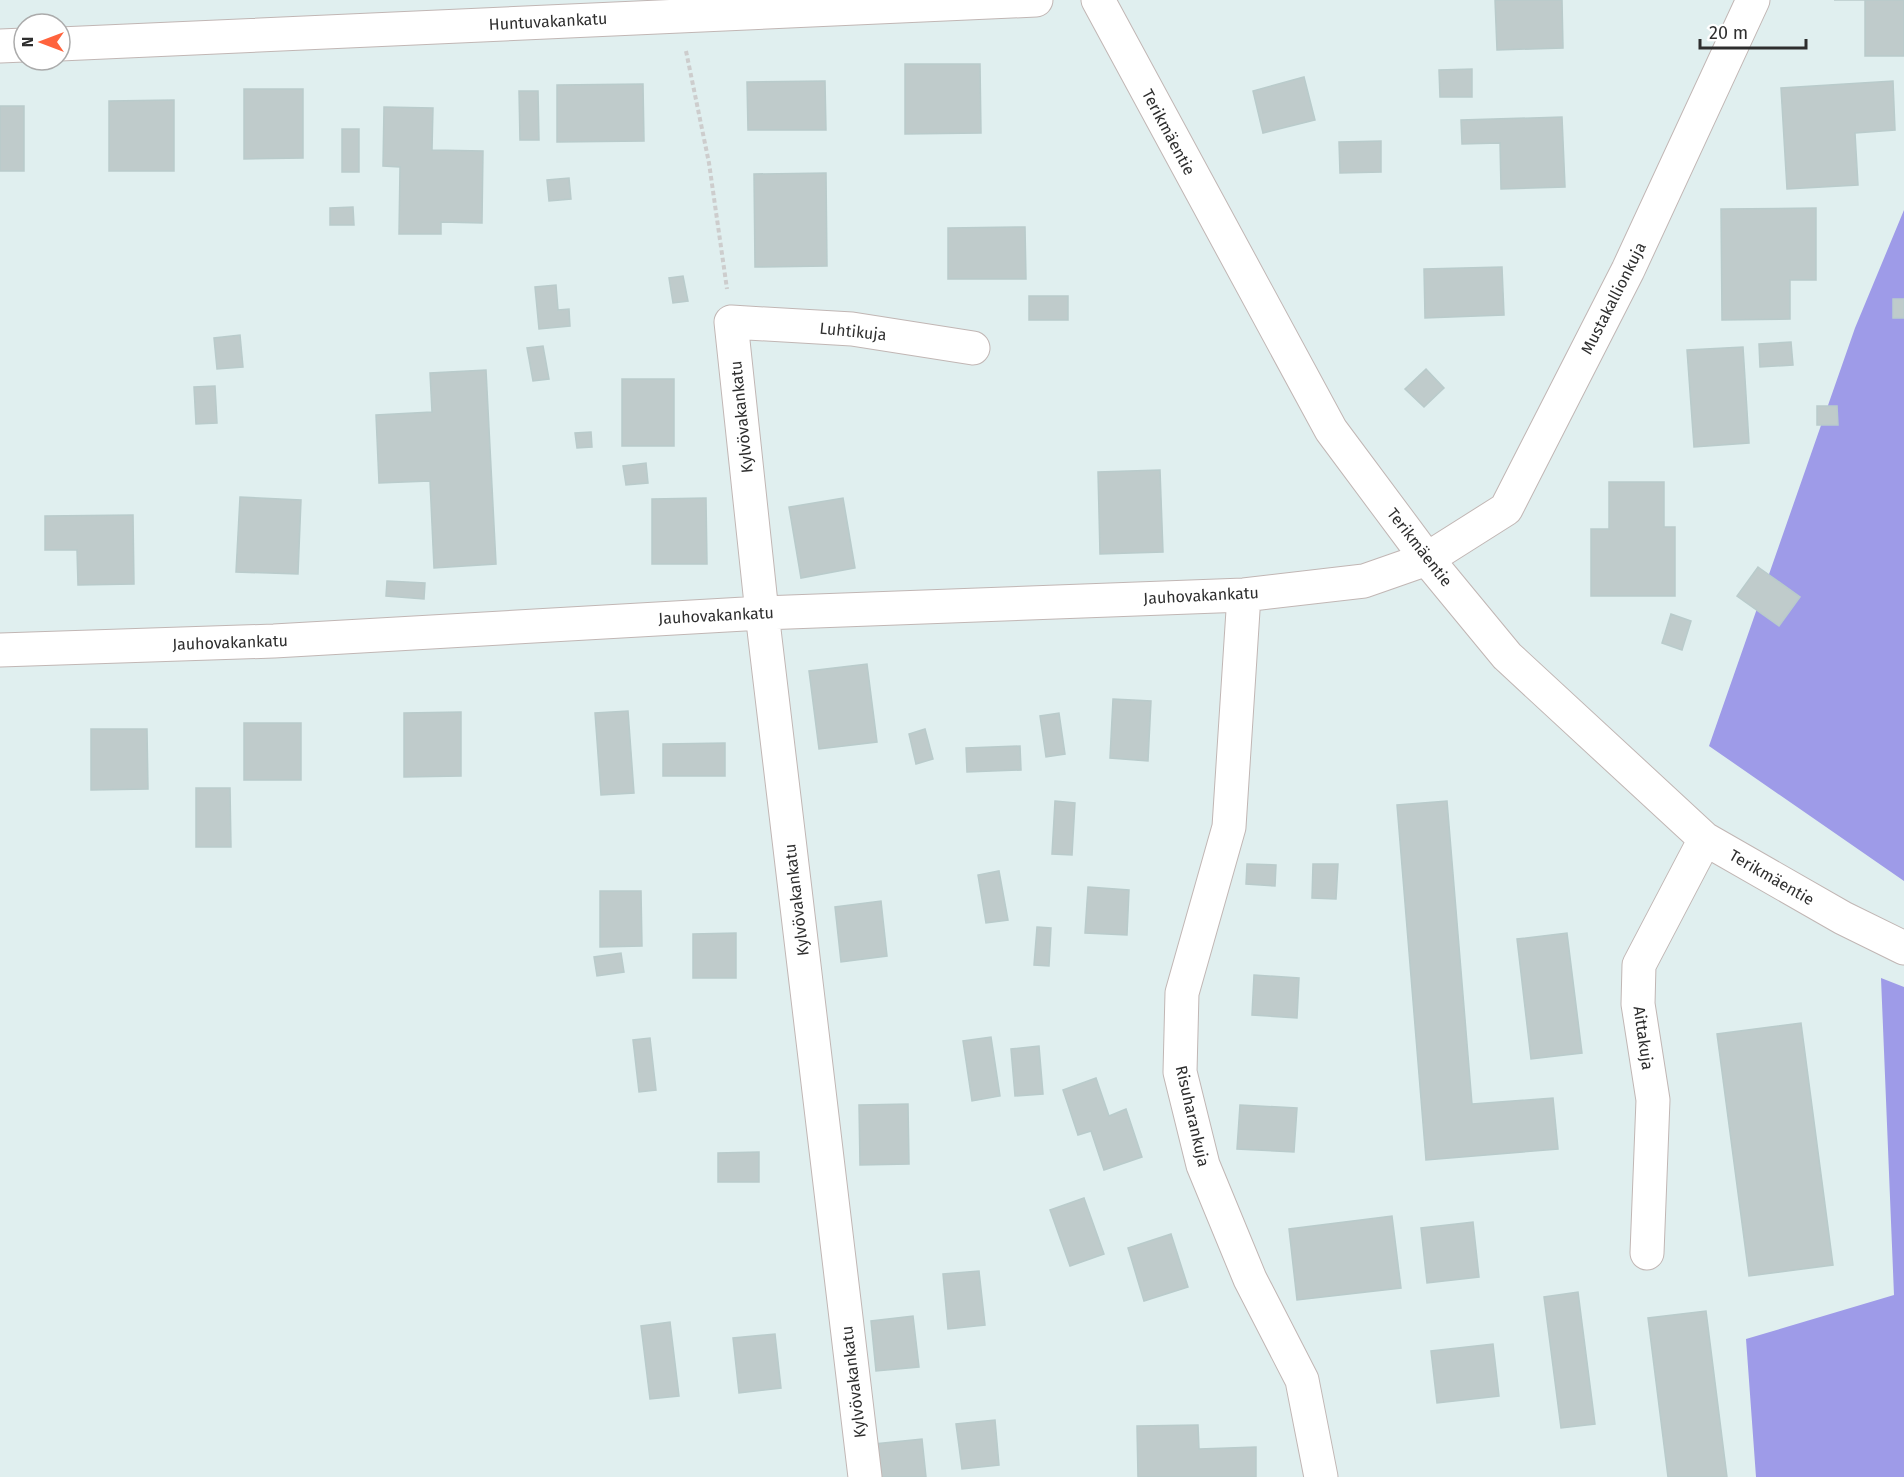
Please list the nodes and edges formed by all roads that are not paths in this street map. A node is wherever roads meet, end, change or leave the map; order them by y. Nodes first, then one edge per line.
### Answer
1 (1036, 0) edge
2 (1098, 0) edge
3 (1753, 0) edge
4 (72, 43) edge
5 (731, 322) joint
6 (973, 348) dead end
7 (1427, 559) junction
8 (1244, 595) junction
9 (762, 613) junction
10 (0, 650) edge
11 (1705, 839) junction
12 (1904, 948) edge
13 (1647, 1253) dead end
14 (865, 1477) edge
15 (1321, 1477) edge

1 - 4 street, Huntuvakankatu
2 - 7 street, Terikmäentie
3 - 7 street, Mustakallionkuja
5 - 6 street, Luhtikuja
5 - 9 street, Kylvövakankatu
7 - 8 street, Jauhovakankatu
7 - 11 street, Terikmäentie
8 - 9 street, Jauhovakankatu
8 - 15 street, Risuharankuja
9 - 10 street, Jauhovakankatu
9 - 14 street, Kylvövakankatu
11 - 12 street, Terikmäentie
11 - 13 street, Aittakuja

